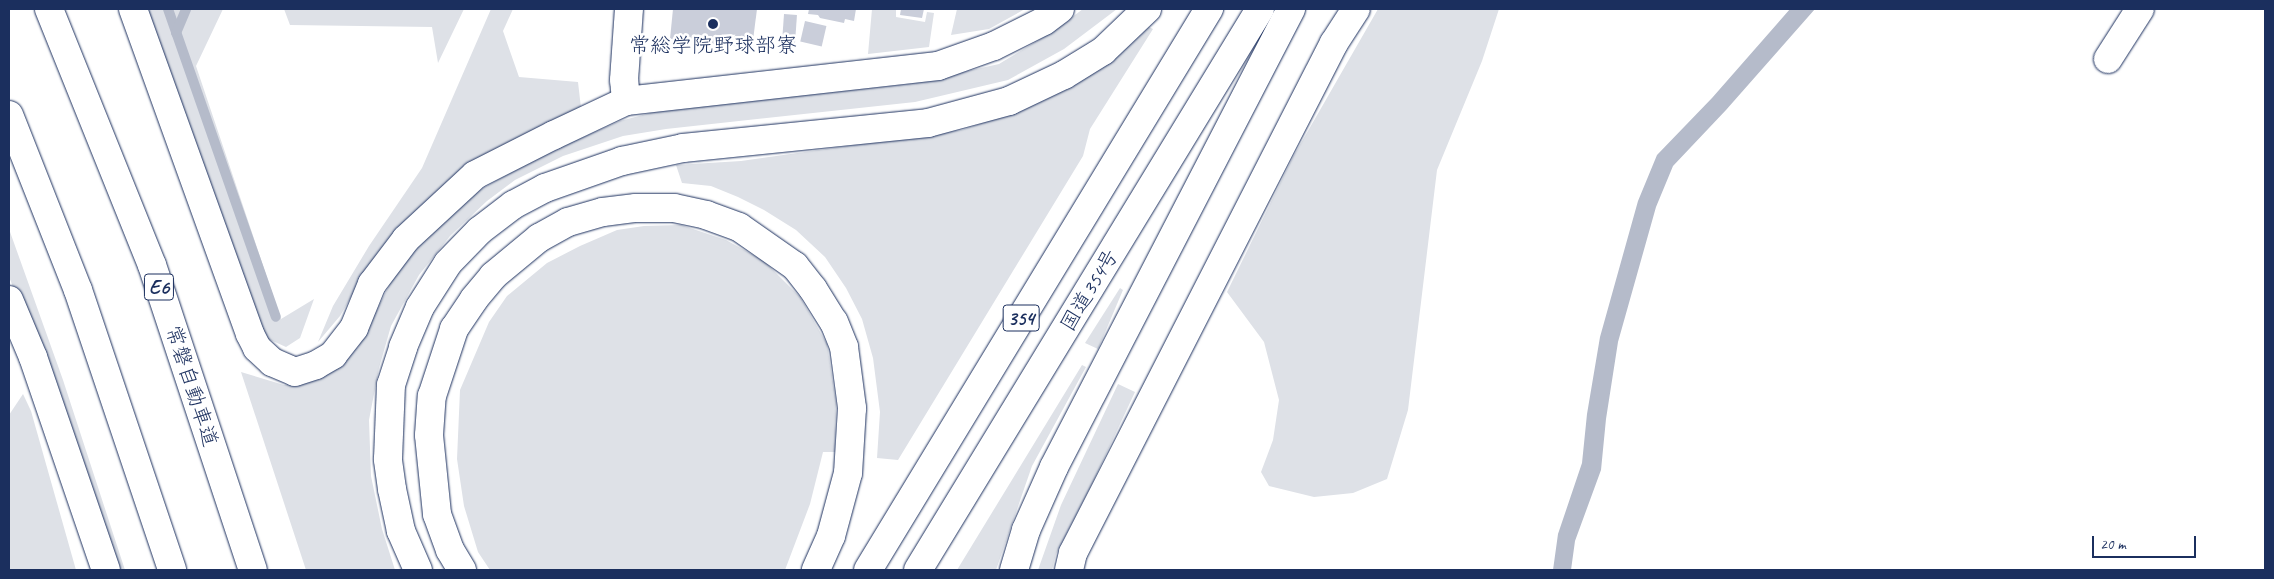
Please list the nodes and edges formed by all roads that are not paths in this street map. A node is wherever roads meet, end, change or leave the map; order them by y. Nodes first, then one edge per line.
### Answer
1 (49, 9) edge
2 (133, 9) edge
3 (628, 9) edge
4 (1060, 9) edge
5 (1147, 9) edge
6 (1208, 9) edge
7 (1260, 9) edge
8 (1291, 9) edge
9 (1356, 9) edge
10 (2140, 9) edge
11 (2108, 59) dead end
12 (626, 101) junction
13 (9, 115) edge
14 (9, 300) edge
15 (106, 570) edge
16 (172, 570) edge
17 (253, 570) edge
18 (418, 570) edge
19 (462, 570) edge
20 (816, 570) edge
21 (868, 570) edge
22 (918, 570) edge
23 (1014, 570) edge
24 (1068, 570) edge

1 - 17 main road, 常磐自動車道 / E6
2 - 12 main road
3 - 12 main road
4 - 12 main road
5 - 18 main road
6 - 21 main road, 国道354号 / 354
7 - 22 main road, 国道354号 / 354
8 - 23 main road
9 - 24 main road
10 - 11 main road
13 - 16 main road
14 - 15 main road
19 - 20 main road

